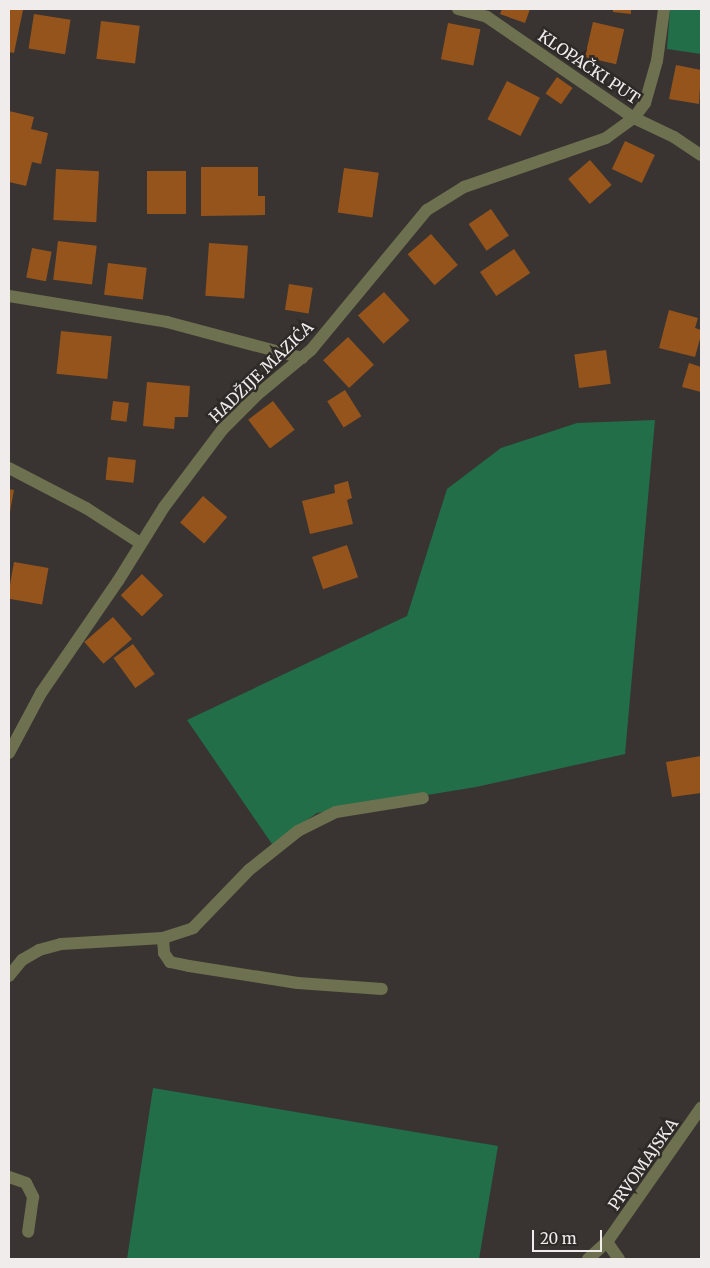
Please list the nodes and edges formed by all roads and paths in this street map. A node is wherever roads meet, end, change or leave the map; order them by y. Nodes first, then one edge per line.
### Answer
1 (458, 9) edge
2 (664, 9) edge
3 (634, 118) junction
4 (701, 156) edge
5 (9, 296) edge
6 (302, 358) junction
7 (9, 468) edge
8 (140, 543) junction
9 (9, 753) edge
10 (423, 798) dead end
11 (163, 938) junction
12 (9, 976) edge
13 (382, 989) dead end
14 (701, 1108) edge
15 (9, 1177) edge
16 (28, 1232) dead end
17 (607, 1242) junction
18 (588, 1259) edge
19 (619, 1259) edge

1 - 3 street, KLOPAČKI PUT
2 - 3 street, HADŽIJE MAZIĆA
3 - 4 street, KLOPAČKI PUT
3 - 6 street, HADŽIJE MAZIĆA
5 - 6 street
6 - 8 street, HADŽIJE MAZIĆA
7 - 8 street
8 - 9 street, HADŽIJE MAZIĆA
10 - 11 street
11 - 12 street
11 - 13 street
14 - 17 street, PRVOMAJSKA
15 - 16 street
17 - 18 street, PRVOMAJSKA
17 - 19 street

